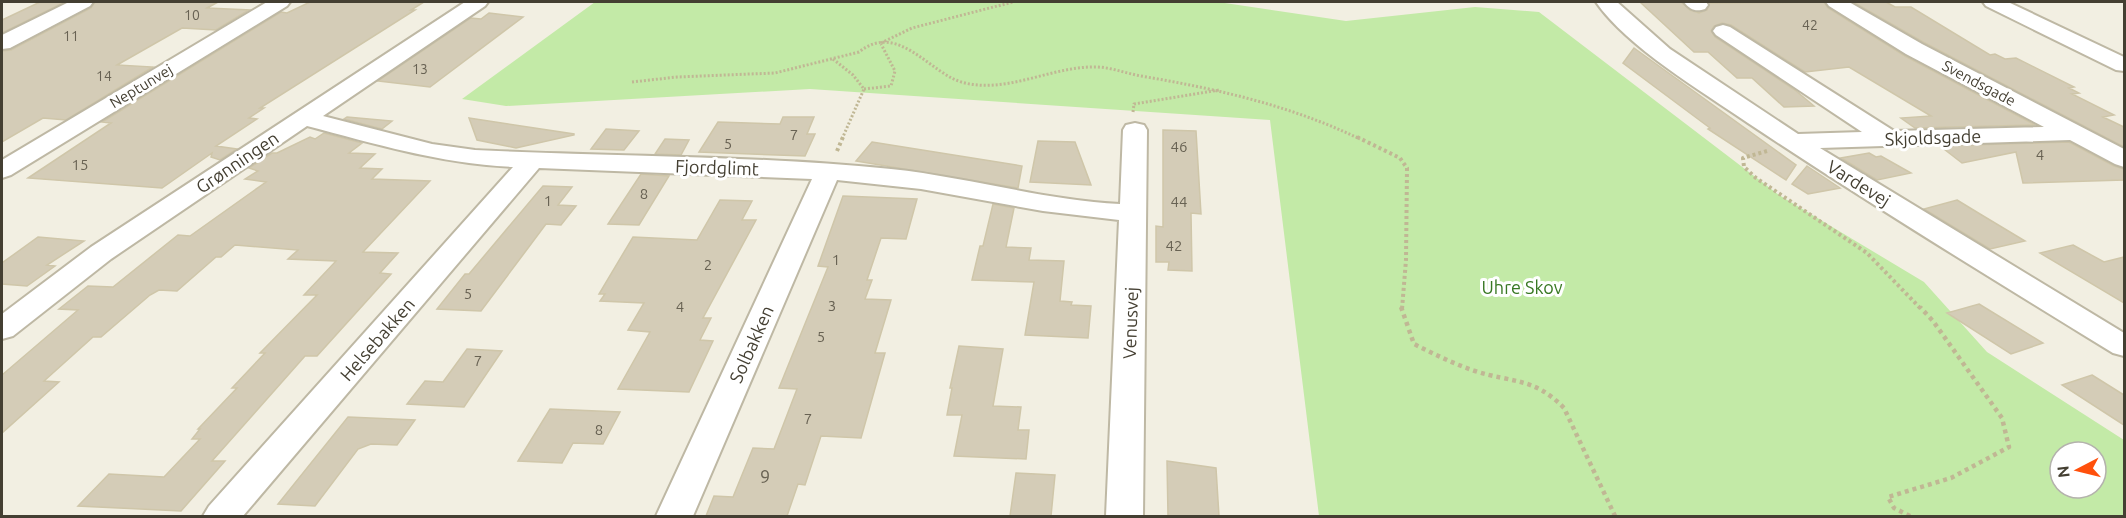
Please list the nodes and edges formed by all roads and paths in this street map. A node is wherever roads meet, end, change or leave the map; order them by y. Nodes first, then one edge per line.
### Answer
1 (83, 2) edge
2 (280, 2) edge
3 (478, 2) edge
4 (1013, 2) edge
5 (1606, 2) edge
6 (1836, 2) edge
7 (1993, 2) edge
8 (1723, 31) dead end
9 (2, 43) edge
10 (880, 44) junction
11 (833, 58) junction
12 (2124, 65) edge
13 (632, 82) dead end
14 (864, 89) junction
15 (1222, 89) junction
16 (303, 118) junction
17 (1134, 119) joint
18 (2074, 133) junction
19 (1889, 139) junction
20 (1793, 142) junction
21 (2124, 159) edge
22 (532, 161) junction
23 (2, 170) edge
24 (828, 171) junction
25 (1134, 213) junction
26 (2, 329) edge
27 (2124, 346) edge
28 (222, 516) edge
29 (675, 516) edge
30 (1125, 516) edge
31 (1615, 516) edge
32 (1910, 516) edge

1 - 9 street
2 - 23 street, Neptunvej
3 - 16 street, Grønningen
4 - 10 path
5 - 20 street, Vardevej
6 - 18 street, Svendsgade
7 - 12 street
8 - 19 street
10 - 11 path
10 - 14 path
10 - 15 path
11 - 13 path
11 - 14 path
14 - 24 path
15 - 17 path
15 - 31 path
16 - 22 street, Fjordglimt
16 - 26 street, Grønningen
17 - 25 street, Venusvej
18 - 19 street, Skjoldsgade
18 - 21 street, Svendsgade
19 - 20 street, Skjoldsgade
20 - 27 street, Vardevej
20 - 32 path
22 - 24 street, Fjordglimt
22 - 28 street, Helsebakken
24 - 25 street, Fjordglimt
24 - 29 street, Solbakken
25 - 30 street, Venusvej

